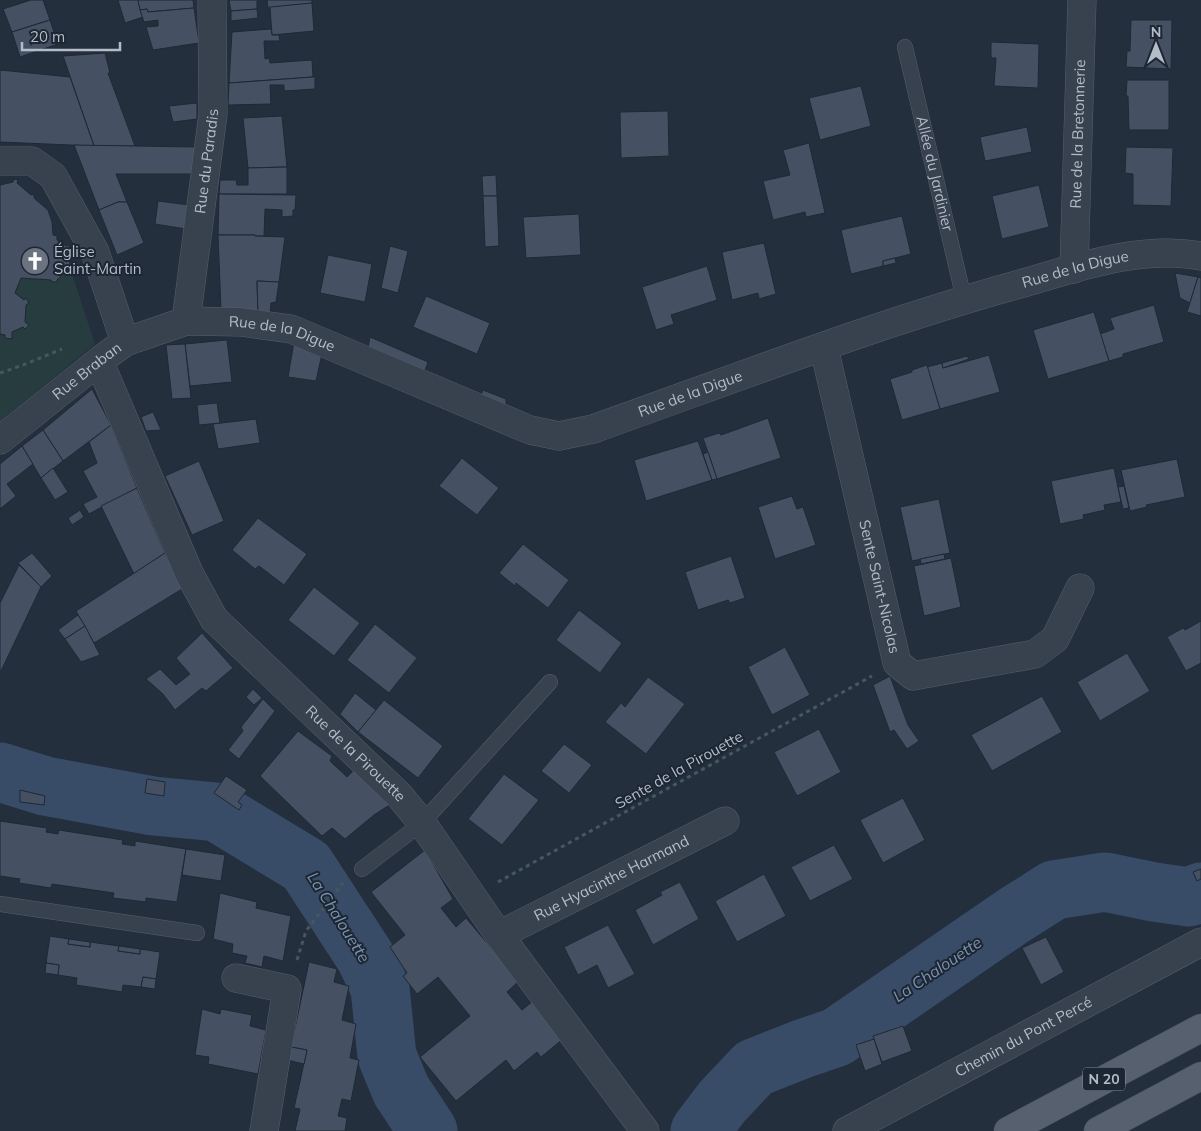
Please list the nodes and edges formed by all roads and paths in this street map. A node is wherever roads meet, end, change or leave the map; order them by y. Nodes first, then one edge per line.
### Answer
1 (212, 0) edge
2 (1082, 0) edge
3 (905, 48) dead end
4 (0, 160) edge
5 (1201, 256) edge
6 (1074, 269) junction
7 (964, 299) junction
8 (186, 321) junction
9 (125, 342) junction
10 (824, 348) junction
11 (99, 360) junction
12 (0, 440) edge
13 (1080, 588) dead end
14 (897, 663) junction
15 (550, 682) dead end
16 (725, 821) dead end
17 (422, 823) junction
18 (362, 869) dead end
19 (341, 884) dead end
20 (472, 896) junction
21 (0, 904) edge
22 (197, 933) dead end
23 (499, 935) junction
24 (1201, 942) edge
25 (236, 978) dead end
26 (287, 989) junction
27 (1201, 1028) edge
28 (1201, 1076) edge
29 (264, 1131) edge
30 (645, 1131) edge
31 (846, 1131) edge
32 (1008, 1131) edge
33 (1098, 1131) edge

1 - 8 street, Rue du Paradis
2 - 6 street, Rue de la Bretonnerie
3 - 7 lane, Allée du Jardinier
4 - 9 street
5 - 6 street, Rue de la Digue
6 - 7 street, Rue de la Digue
7 - 10 street, Rue de la Digue
8 - 9 street, Rue Braban
8 - 10 street, Rue de la Digue
9 - 11 street, Rue Braban
10 - 14 street, Sente Saint-Nicolas
11 - 12 street, Rue Braban
11 - 17 street, Rue de la Pirouette
13 - 14 street, Sente Saint-Nicolas
14 - 20 path, Sente de la Pirouette
15 - 17 lane
16 - 23 street, Rue Hyacinthe Harmand
17 - 18 lane
17 - 20 street, Rue de la Pirouette
19 - 26 path
20 - 23 street, Rue de la Pirouette
21 - 22 lane
23 - 30 street, Rue de la Pirouette
24 - 31 street, Chemin du Pont Percé
25 - 26 street
26 - 29 street
27 - 32 main road, N 20
28 - 33 main road

